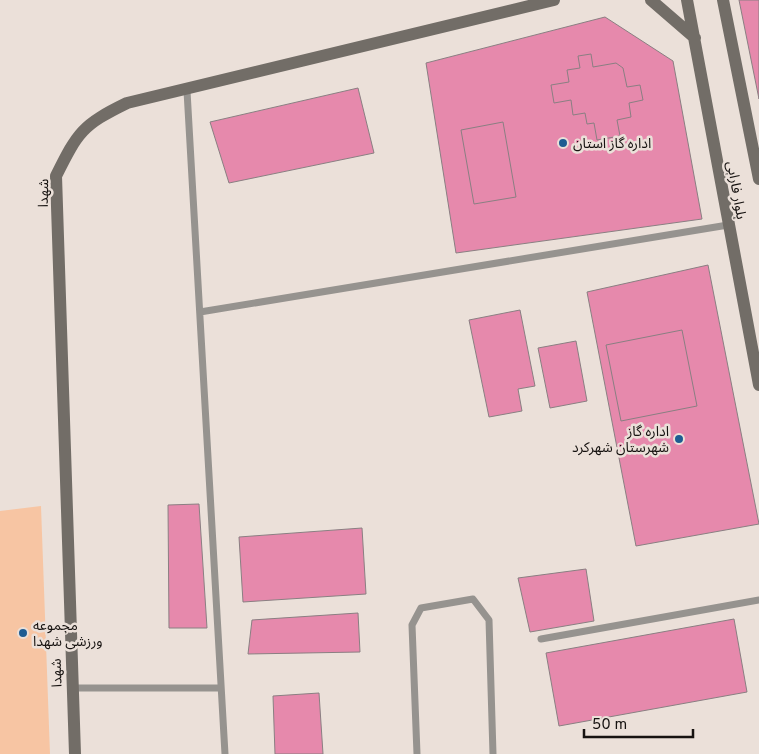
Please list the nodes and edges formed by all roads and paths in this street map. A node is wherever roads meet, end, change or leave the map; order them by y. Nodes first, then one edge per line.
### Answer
1 (554, 0) edge
2 (651, 0) edge
3 (687, 0) edge
4 (723, 0) edge
5 (695, 38) junction
6 (187, 90) junction
7 (759, 179) edge
8 (728, 225) junction
9 (200, 312) junction
10 (759, 385) edge
11 (759, 600) edge
12 (541, 639) dead end
13 (72, 688) junction
14 (221, 688) junction
15 (75, 754) edge
16 (225, 754) edge
17 (417, 754) edge
18 (493, 754) edge

1 - 6 main road, شهدا
2 - 5 main road
3 - 5 main road, بلوار فارابی
4 - 7 main road, بلوار فارابی
5 - 8 main road, بلوار فارابی
6 - 9 lane
6 - 13 main road, شهدا
8 - 9 lane
8 - 10 main road, بلوار فارابی
9 - 14 lane
11 - 12 lane
13 - 14 lane
13 - 15 main road, شهدا
14 - 16 lane
17 - 18 lane

